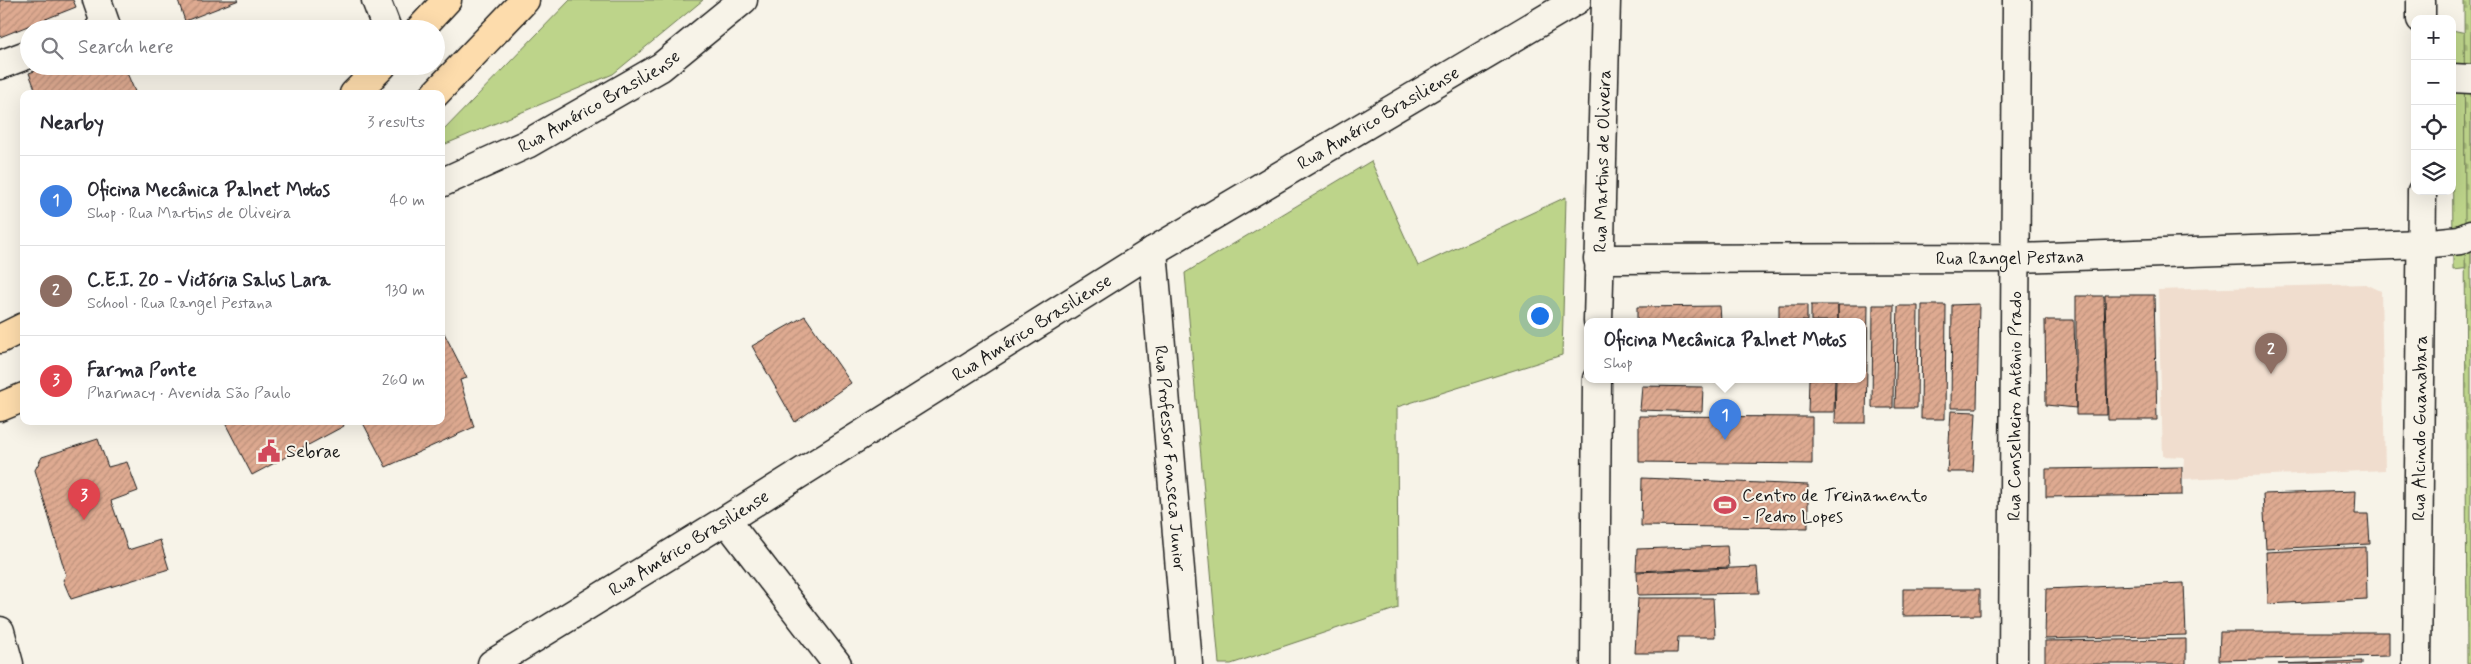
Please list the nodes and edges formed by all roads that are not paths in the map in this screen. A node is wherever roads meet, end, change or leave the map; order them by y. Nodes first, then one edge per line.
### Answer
1 (97, 0) edge
2 (376, 0) edge
3 (447, 0) edge
4 (525, 0) edge
5 (743, 0) edge
6 (1577, 0) edge
7 (1606, 0) edge
8 (2017, 0) edge
9 (2421, 0) edge
10 (2421, 15) edge
11 (104, 20) edge
12 (384, 20) edge
13 (428, 20) edge
14 (20, 57) edge
15 (0, 65) edge
16 (373, 75) edge
17 (2456, 78) edge
18 (2471, 80) edge
19 (358, 90) edge
20 (439, 90) edge
21 (445, 182) edge
22 (2422, 195) edge
23 (2471, 235) edge
24 (2422, 244) junction
25 (1153, 251) junction
26 (2016, 258) junction
27 (1598, 259) junction
28 (1598, 318) edge
29 (20, 330) edge
30 (0, 339) edge
31 (1597, 383) edge
32 (20, 399) edge
33 (0, 407) edge
34 (726, 520) junction
35 (0, 631) edge
36 (9, 664) edge
37 (492, 664) edge
38 (837, 664) edge
39 (1188, 664) edge
40 (1595, 664) edge
41 (2013, 664) edge
42 (2416, 664) edge

1 - 11 street
2 - 12 street
3 - 13 main road
4 - 20 main road
5 - 21 street, Rua Américo Brasiliense
6 - 25 street, Rua Américo Brasiliense
7 - 27 street, Rua Martins de Oliveira
8 - 26 street, Rua Conselheiro Antônio Prado
9 - 10 street
14 - 15 street
16 - 19 main road
17 - 18 street
22 - 24 street, Rua Alcindo Guanabara
23 - 24 street, Rua Rangel Pestana
24 - 26 street, Rua Rangel Pestana
24 - 42 street, Rua Alcindo Guanabara
25 - 34 street, Rua Américo Brasiliense
25 - 39 street, Rua Professor Fonseca Junior
26 - 27 street, Rua Rangel Pestana
26 - 41 street, Rua Conselheiro Antônio Prado
27 - 28 street, Rua Martins de Oliveira
29 - 30 main road
31 - 40 street
32 - 33 main road
34 - 37 street, Rua Américo Brasiliense
34 - 38 street
35 - 36 street

